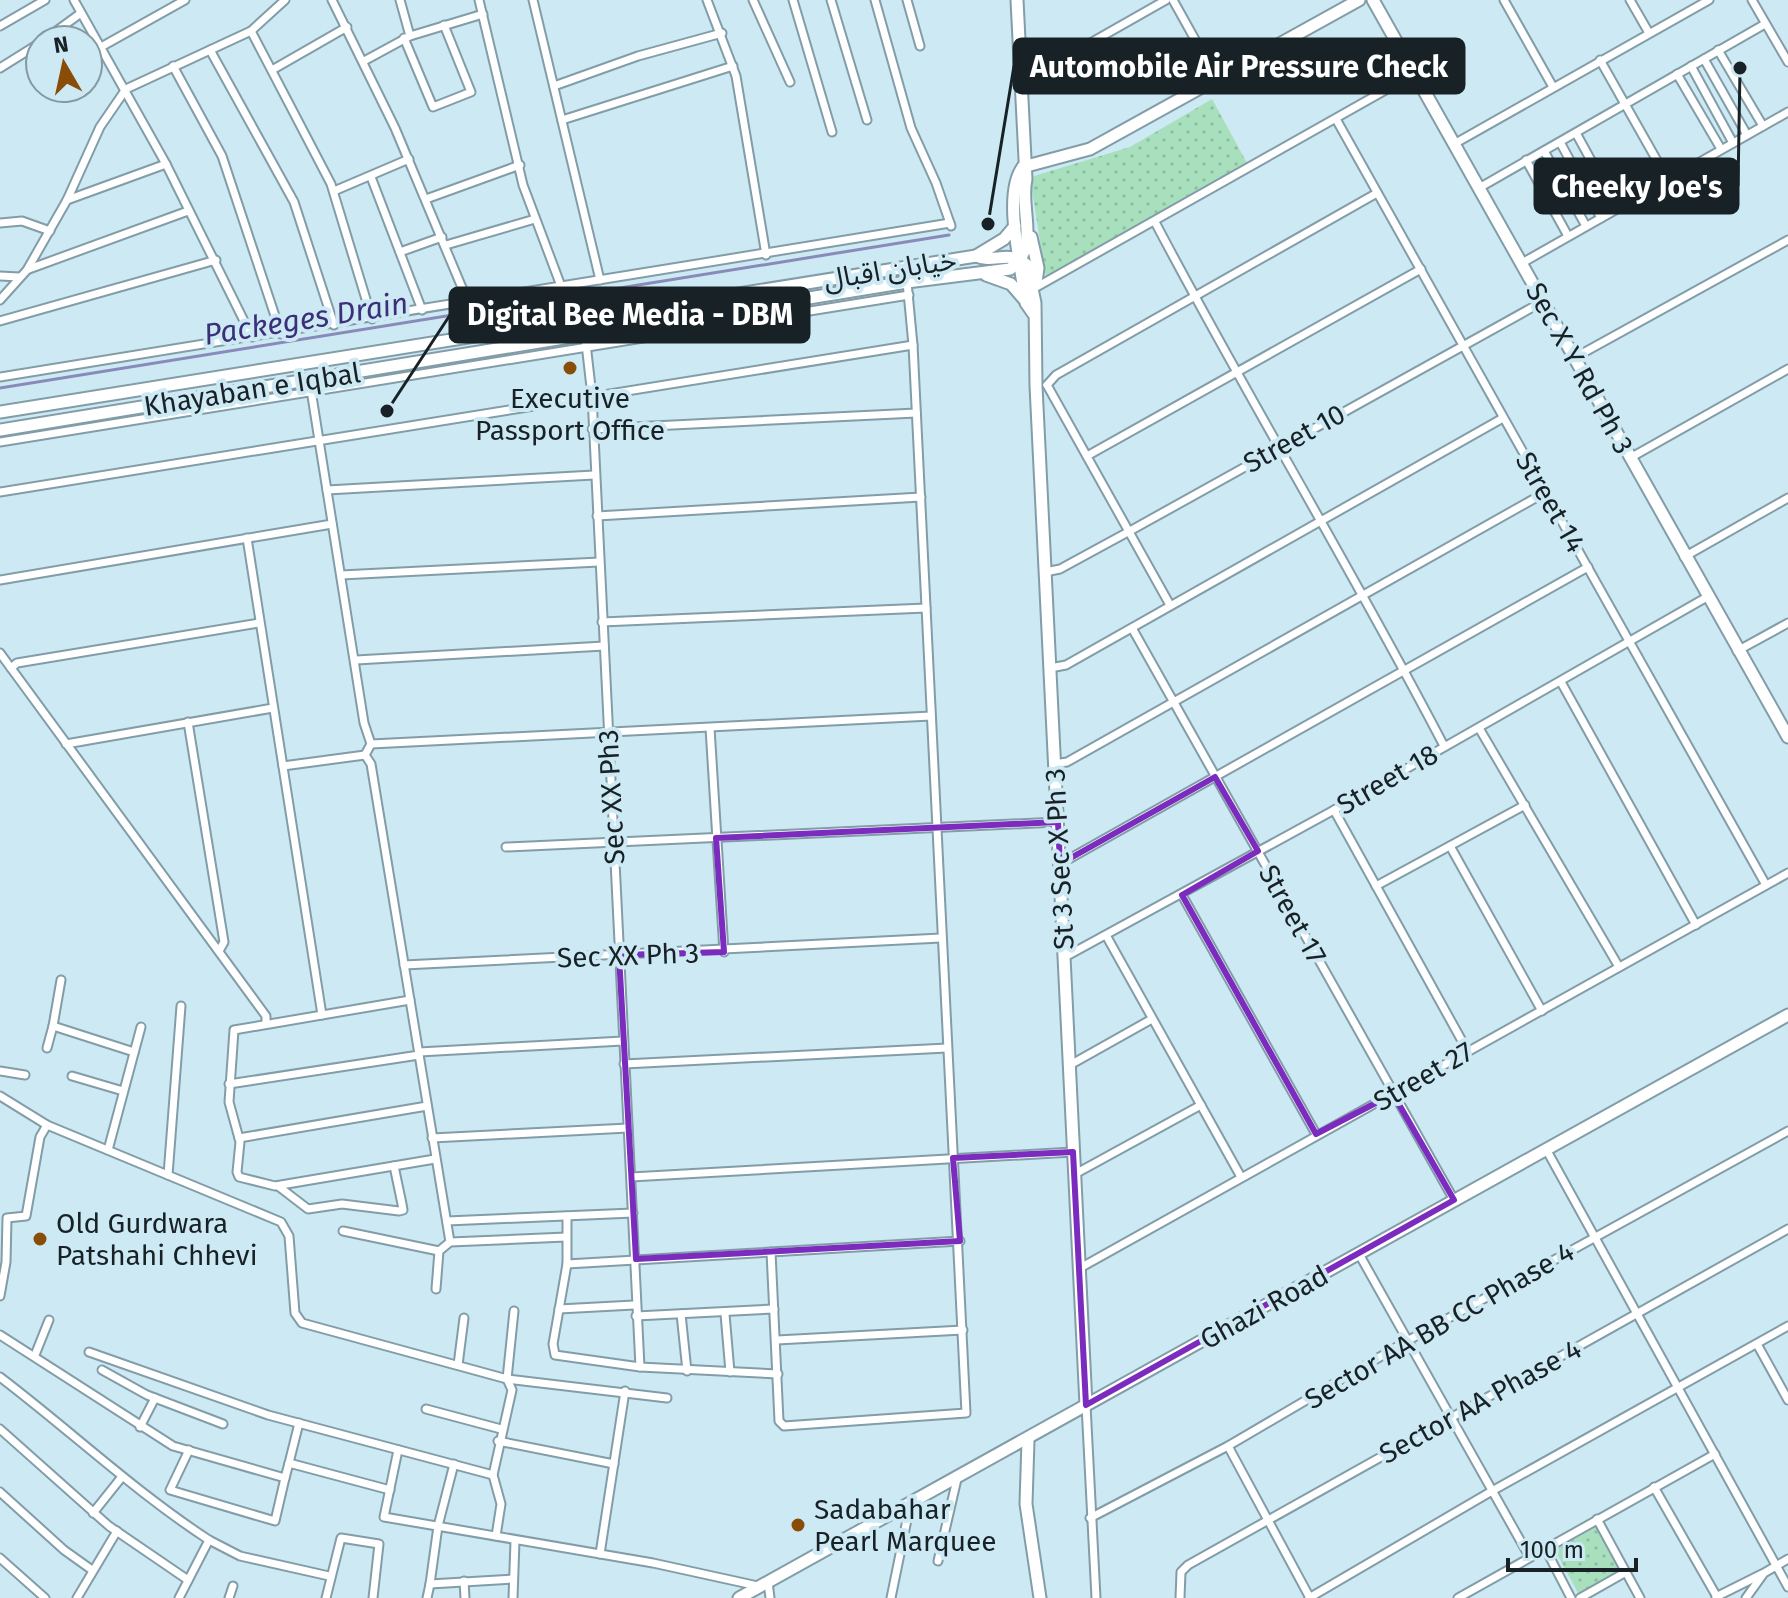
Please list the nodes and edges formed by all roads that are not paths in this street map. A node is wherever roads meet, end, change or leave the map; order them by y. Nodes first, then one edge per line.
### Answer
1 (45, 0) edge
2 (86, 0) edge
3 (185, 0) edge
4 (285, 0) edge
5 (332, 0) edge
6 (400, 0) edge
7 (479, 0) edge
8 (533, 0) edge
9 (707, 0) edge
10 (753, 0) edge
11 (793, 0) edge
12 (831, 0) edge
13 (875, 0) edge
14 (907, 0) edge
15 (1017, 0) edge
16 (1166, 0) edge
17 (1173, 0) edge
18 (1359, 0) edge
19 (1373, 0) edge
20 (1504, 0) edge
21 (1630, 0) edge
22 (1709, 0) edge
23 (1752, 0) edge
24 (77, 6) edge
25 (483, 14) junction
26 (60, 24) edge
27 (88, 24) edge
28 (1765, 24) junction
29 (444, 25) junction
30 (0, 26) edge
31 (347, 27) junction
32 (251, 31) junction
33 (722, 33) junction
34 (1649, 33) junction
35 (407, 37) junction
36 (1788, 38) edge
37 (1778, 44) junction
38 (104, 45) edge
39 (920, 46) dead end
40 (210, 50) junction
41 (1718, 50) junction
42 (104, 52) edge
43 (24, 53) edge
44 (1704, 59) junction
45 (1600, 60) junction
46 (364, 61) junction
47 (1788, 62) edge
48 (173, 66) junction
49 (733, 66) junction
50 (1691, 66) junction
51 (0, 68) edge
52 (272, 70) junction
53 (1414, 74) junction
54 (1677, 74) junction
55 (1021, 76) junction
56 (1217, 79) junction
57 (790, 82) dead end
58 (554, 86) junction
59 (1553, 87) junction
60 (126, 89) junction
61 (1625, 106) junction
62 (1788, 112) edge
63 (1336, 119) junction
64 (562, 120) junction
65 (867, 120) dead end
66 (1763, 126) junction
67 (832, 132) dead end
68 (1576, 133) junction
69 (1747, 135) junction
70 (1560, 142) junction
71 (1733, 143) junction
72 (1454, 144) junction
73 (1721, 149) junction
74 (1544, 151) junction
75 (409, 159) junction
76 (1526, 160) junction
77 (166, 164) junction
78 (520, 165) junction
79 (1023, 167) junction
80 (371, 177) junction
81 (1668, 180) junction
82 (1479, 188) junction
83 (334, 191) junction
84 (1377, 193) junction
85 (426, 199) junction
86 (67, 200) junction
87 (1617, 208) junction
88 (188, 211) junction
89 (1601, 218) junction
90 (535, 219) junction
91 (1155, 222) junction
92 (0, 223) edge
93 (1015, 226) junction
94 (1586, 226) junction
95 (50, 231) junction
96 (1028, 234) junction
97 (1568, 236) junction
98 (1788, 240) edge
99 (444, 241) junction
100 (400, 252) junction
101 (766, 255) junction
102 (976, 256) junction
103 (1021, 259) junction
104 (216, 260) junction
105 (1522, 263) junction
106 (1421, 269) junction
107 (27, 270) junction
108 (980, 274) junction
109 (0, 276) edge
110 (19, 277) junction
111 (600, 280) junction
112 (907, 282) junction
113 (561, 286) junction
114 (1033, 288) junction
115 (909, 295) junction
116 (1195, 298) junction
117 (0, 300) edge
118 (468, 302) junction
119 (1542, 302) junction
120 (1030, 308) junction
121 (422, 310) junction
122 (372, 319) junction
123 (0, 321) edge
124 (334, 325) junction
125 (281, 334) junction
126 (585, 335) junction
127 (473, 336) junction
128 (252, 337) junction
129 (1462, 344) junction
130 (913, 345) junction
131 (588, 348) junction
132 (474, 353) junction
133 (1574, 358) junction
134 (1788, 369) edge
135 (1236, 373) junction
136 (0, 377) edge
137 (311, 386) junction
138 (1042, 386) junction
139 (592, 396) junction
140 (0, 412) edge
141 (916, 413) junction
142 (1503, 418) junction
143 (592, 429) junction
144 (0, 430) edge
145 (320, 441) junction
146 (0, 442) edge
147 (1278, 447) junction
148 (1087, 456) junction
149 (1630, 458) junction
150 (594, 475) junction
151 (327, 490) junction
152 (0, 492) edge
153 (1546, 492) junction
154 (921, 497) junction
155 (1788, 498) edge
156 (597, 516) junction
157 (1324, 522) junction
158 (332, 524) junction
159 (1128, 532) junction
160 (247, 538) junction
161 (1684, 557) junction
162 (599, 562) junction
163 (1588, 567) junction
164 (1045, 572) junction
165 (341, 575) junction
166 (0, 580) edge
167 (1365, 595) junction
168 (1707, 597) junction
169 (1170, 605) junction
170 (926, 608) junction
171 (602, 622) junction
172 (259, 623) junction
173 (1788, 623) edge
174 (1132, 628) junction
175 (1630, 644) junction
176 (604, 646) junction
177 (1737, 651) junction
178 (0, 653) edge
179 (356, 660) junction
180 (11, 668) junction
181 (1050, 668) junction
182 (1405, 670) junction
183 (1561, 682) junction
184 (1172, 702) junction
185 (273, 708) junction
186 (931, 716) junction
187 (188, 722) junction
188 (710, 728) junction
189 (1479, 728) junction
190 (608, 733) junction
191 (1788, 737) edge
192 (66, 744) junction
193 (371, 744) junction
194 (1444, 746) junction
195 (365, 755) junction
196 (1054, 764) junction
197 (283, 766) junction
198 (1215, 777) junction
199 (1525, 805) junction
200 (1334, 810) junction
201 (1058, 822) junction
202 (936, 828) junction
203 (716, 838) junction
204 (612, 843) junction
205 (1450, 846) junction
206 (506, 847) dead end
207 (1258, 851) junction
208 (1060, 864) junction
209 (1788, 873) edge
210 (1766, 885) junction
211 (1376, 886) junction
212 (1182, 895) junction
213 (1696, 925) junction
214 (1107, 937) junction
215 (941, 938) junction
216 (219, 951) junction
217 (724, 952) junction
218 (619, 955) junction
219 (1065, 957) junction
220 (404, 965) junction
221 (1619, 967) junction
222 (61, 980) dead end
223 (410, 1000) junction
224 (181, 1006) dead end
225 (1542, 1011) junction
226 (322, 1015) junction
227 (1788, 1015) edge
228 (1152, 1019) junction
229 (266, 1023) junction
230 (53, 1026) junction
231 (141, 1027) dead end
232 (623, 1041) junction
233 (47, 1048) dead end
234 (947, 1048) junction
235 (1467, 1050) junction
236 (134, 1052) junction
237 (419, 1054) junction
238 (624, 1064) junction
239 (1070, 1065) junction
240 (0, 1071) edge
241 (25, 1075) dead end
242 (72, 1076) dead end
243 (229, 1084) junction
244 (123, 1091) junction
245 (1393, 1094) junction
246 (0, 1095) edge
247 (1201, 1105) junction
248 (427, 1106) junction
249 (47, 1125) junction
250 (628, 1128) junction
251 (1788, 1131) edge
252 (1316, 1134) junction
253 (239, 1138) junction
254 (432, 1138) junction
255 (1546, 1149) junction
256 (108, 1150) junction
257 (1073, 1152) junction
258 (953, 1158) junction
259 (435, 1159) junction
260 (394, 1166) junction
261 (1075, 1174) junction
262 (168, 1175) junction
263 (631, 1177) junction
264 (1241, 1177) junction
265 (278, 1186) junction
266 (1454, 1200) junction
267 (633, 1213) junction
268 (567, 1216) junction
269 (4, 1218) edge
270 (447, 1221) junction
271 (1788, 1229) edge
272 (343, 1231) dead end
273 (1596, 1236) junction
274 (566, 1237) junction
275 (960, 1241) junction
276 (450, 1242) junction
277 (439, 1251) junction
278 (771, 1252) junction
279 (1359, 1254) junction
280 (636, 1259) junction
281 (567, 1264) junction
282 (1080, 1268) junction
283 (436, 1289) dead end
284 (0, 1296) edge
285 (634, 1305) junction
286 (559, 1309) junction
287 (774, 1309) junction
288 (514, 1311) dead end
289 (1638, 1312) junction
290 (681, 1314) junction
291 (725, 1314) junction
292 (636, 1316) junction
293 (464, 1318) dead end
294 (49, 1320) dead end
295 (1788, 1326) edge
296 (963, 1330) junction
297 (0, 1335) edge
298 (777, 1340) junction
299 (1407, 1341) junction
300 (1757, 1344) junction
301 (89, 1352) dead end
302 (35, 1355) junction
303 (458, 1365) junction
304 (640, 1367) junction
305 (102, 1370) dead end
306 (687, 1371) junction
307 (730, 1372) junction
308 (778, 1374) junction
309 (0, 1377) edge
310 (507, 1379) junction
311 (1678, 1387) junction
312 (625, 1391) junction
313 (155, 1398) junction
314 (667, 1398) dead end
315 (1788, 1400) edge
316 (1086, 1405) junction
317 (426, 1409) dead end
318 (1450, 1417) junction
319 (299, 1423) junction
320 (223, 1424) dead end
321 (140, 1427) junction
322 (0, 1429) edge
323 (501, 1429) junction
324 (1028, 1440) junction
325 (498, 1441) junction
326 (1228, 1446) junction
327 (189, 1450) junction
328 (398, 1450) junction
329 (1715, 1454) junction
330 (289, 1463) junction
331 (454, 1464) junction
332 (614, 1464) junction
333 (493, 1475) junction
334 (121, 1478) junction
335 (285, 1478) junction
336 (957, 1479) junction
337 (1654, 1487) junction
338 (390, 1490) junction
339 (1492, 1491) junction
340 (0, 1492) edge
341 (910, 1505) junction
342 (93, 1513) junction
343 (1090, 1518) junction
344 (1597, 1519) junction
345 (1269, 1521) junction
346 (438, 1526) junction
347 (117, 1531) junction
348 (496, 1536) junction
349 (209, 1540) junction
350 (515, 1541) junction
351 (1545, 1548) junction
352 (600, 1554) junction
353 (1529, 1556) junction
354 (0, 1558) edge
355 (1788, 1559) edge
356 (938, 1561) dead end
357 (1778, 1564) junction
358 (92, 1570) junction
359 (1626, 1572) junction
360 (1764, 1573) junction
361 (329, 1576) junction
362 (513, 1579) junction
363 (188, 1580) junction
364 (464, 1581) junction
365 (430, 1584) junction
366 (765, 1584) junction
367 (233, 1586) dead end
368 (1788, 1587) edge
369 (1716, 1597) edge
370 (45, 1598) edge
371 (77, 1598) edge
372 (179, 1598) edge
373 (229, 1598) edge
374 (326, 1598) edge
375 (373, 1598) edge
376 (427, 1598) edge
377 (465, 1598) edge
378 (513, 1598) edge
379 (739, 1598) edge
380 (770, 1598) edge
381 (891, 1598) edge
382 (1040, 1598) edge
383 (1096, 1598) edge
384 (1180, 1598) edge
385 (1309, 1598) edge
386 (1459, 1598) edge
387 (1571, 1598) edge
388 (1580, 1598) edge
389 (1640, 1598) edge
390 (1746, 1598) edge

1 - 30 street
2 - 24 street
3 - 38 street
4 - 32 street
5 - 31 street
6 - 35 street
7 - 25 street
8 - 58 street
9 - 33 street
10 - 57 street
11 - 67 street
12 - 65 street
13 - 101 street
14 - 39 street
15 - 55 main road
16 - 55 street
17 - 56 street
18 - 56 main road
19 - 53 main road, Sec X Y Rd Ph 3
20 - 59 street
21 - 34 street
22 - 34 street
23 - 28 street
24 - 26 street
24 - 27 street
25 - 29 street
25 - 78 street
28 - 37 street
28 - 41 street
29 - 35 street
29 - 35 street
31 - 46 street
31 - 52 street
32 - 40 street
32 - 52 street
33 - 49 street
33 - 58 street
34 - 45 street
35 - 46 street
36 - 37 street
37 - 47 street
40 - 48 street
40 - 124 street
41 - 44 street
41 - 66 street
42 - 60 street
43 - 51 street
44 - 50 street
44 - 69 street
45 - 59 street
45 - 61 street
46 - 75 street
48 - 60 street
48 - 125 street
49 - 64 street
49 - 101 street
50 - 54 street
50 - 71 street
52 - 83 street
53 - 63 street
53 - 72 main road, Sec X Y Rd Ph 3
54 - 61 street
54 - 73 street
55 - 79 main road
56 - 79 main road
58 - 64 street
59 - 72 street
60 - 77 street
60 - 86 street
61 - 68 street
61 - 81 street
62 - 66 street
63 - 84 street, Street 14
63 - 91 street
64 - 111 street
66 - 69 street
68 - 70 street
68 - 87 street
69 - 71 street
70 - 74 street
70 - 89 street
71 - 73 street
72 - 82 main road, Sec X Y Rd Ph 3
73 - 81 street
74 - 76 street
74 - 94 street
75 - 80 street
75 - 85 street
76 - 82 street
76 - 97 street
77 - 86 street
77 - 88 street
78 - 85 street
78 - 90 street
79 - 93 main road
79 - 96 main road
80 - 83 street
80 - 100 street
81 - 87 street
82 - 105 main road, Sec X Y Rd Ph 3
83 - 122 street
84 - 106 street, Street 14
84 - 116 street
85 - 99 street
86 - 95 street
87 - 89 street
88 - 104 street
88 - 107 street
89 - 94 street
90 - 99 street
90 - 113 street
91 - 114 street
91 - 116 street
92 - 95 street
93 - 102 main road
93 - 103 main road
94 - 97 street
95 - 107 street
96 - 103 main road
96 - 114 main road
97 - 105 street
98 - 133 street
99 - 100 street
99 - 118 street
100 - 121 street
101 - 111 street
102 - 103 main road, خیابان اقبال
102 - 127 main road, خیابان اقبال
103 - 108 main road, Khayaban e Iqbal
103 - 114 main road, St 3 Sec X Ph 3
103 - 120 main road, St 3 Sec X Ph 3
104 - 123 street
104 - 128 street
105 - 119 main road, Sec X Y Rd Ph 3
106 - 129 street, Street 14
106 - 135 street
107 - 110 street
108 - 112 main road, Khayaban e Iqbal
108 - 120 main road
109 - 110 street
110 - 117 street
111 - 113 street
112 - 115 street
112 - 126 main road, Khayaban e Iqbal
113 - 118 street
114 - 120 main road, St 3 Sec X Ph 3
115 - 130 street
115 - 131 street
116 - 135 street
116 - 138 street
118 - 121 street
119 - 129 street, Street 10
119 - 133 main road, Sec X Y Rd Ph 3
120 - 138 main road, St 3 Sec X Ph 3
121 - 122 street
122 - 124 street
124 - 125 street
125 - 128 street
126 - 131 street, Sec XX Ph3
126 - 132 main road, Khayaban e Iqbal
127 - 132 main road
127 - 140 main road, خیابان اقبال
128 - 136 street
129 - 142 street, Street 14
129 - 147 street, Street 10
130 - 139 street
130 - 141 street
131 - 137 street
131 - 139 street, Sec XX Ph3
132 - 137 main road, Khayaban e Iqbal
133 - 149 main road, Sec X Y Rd Ph 3
134 - 149 street
135 - 147 street
135 - 148 street
137 - 144 main road, Khayaban e Iqbal
137 - 145 street
137 - 146 street
138 - 148 street
138 - 164 main road, St 3 Sec X Ph 3
139 - 143 street, Sec XX Ph3
139 - 145 street
141 - 143 street
141 - 154 street
142 - 153 street, Street 14
142 - 157 street
143 - 150 street, Sec XX Ph3
145 - 151 street
145 - 152 street
147 - 157 street
147 - 159 street, Street 10
148 - 159 street
149 - 161 main road, Sec X Y Rd Ph 3
150 - 151 street
150 - 156 street, Sec XX Ph3
151 - 158 street
153 - 163 street, Street 14
153 - 167 street
154 - 156 street
154 - 170 street
155 - 161 street
156 - 162 street, Sec XX Ph3
157 - 167 street
157 - 169 street
158 - 160 street
158 - 165 street
159 - 164 street, Street 10
159 - 169 street
160 - 166 street
160 - 172 street
161 - 168 main road, Sec X Y Rd Ph 3
162 - 165 street
162 - 171 street, Sec XX Ph3
163 - 175 street, Street 14
163 - 182 street
164 - 181 main road, St 3 Sec X Ph 3
165 - 179 street
167 - 182 street
167 - 184 street
168 - 175 street, Street 18
168 - 177 main road, Sec X Y Rd Ph 3
169 - 174 street
170 - 171 street
170 - 186 street
171 - 176 street, Sec XX Ph3
172 - 180 street
172 - 185 street
173 - 177 street
174 - 181 street
174 - 184 street, Street 17
175 - 183 street, Street 18
175 - 210 street, Street 14
176 - 179 street
176 - 190 street, Sec XX Ph3
177 - 191 main road, Sec X Y Rd Ph 3
178 - 180 street
179 - 193 street
180 - 192 street
181 - 196 main road, St 3 Sec X Ph 3
182 - 194 street
182 - 198 street
183 - 189 street, Street 18
183 - 213 street
184 - 196 street
184 - 198 street, Street 17
185 - 187 street
185 - 197 street
186 - 188 street
186 - 202 street
187 - 192 street
187 - 216 street
188 - 190 street
188 - 203 street
189 - 194 street, Street 18
189 - 199 street
190 - 193 street
190 - 204 street, Sec XX Ph3
192 - 216 street
193 - 195 street
194 - 200 street, Street 18
195 - 197 street
195 - 220 street
196 - 201 main road, St 3 Sec X Ph 3
197 - 226 street
198 - 207 street, Street 17
198 - 208 street
199 - 205 street
199 - 221 street
200 - 207 street, Street 18
200 - 211 street
201 - 202 street
201 - 208 main road, St 3 Sec X Ph 3
202 - 203 street
202 - 215 street
203 - 204 street
203 - 217 street
204 - 206 street
204 - 218 street, Sec XX Ph3
205 - 211 street
205 - 225 street
207 - 212 street, Street 18
207 - 245 street, Street 17
208 - 219 main road, St 3 Sec X Ph 3
209 - 210 street, Street 27
210 - 213 street, Street 27
211 - 235 street
212 - 214 street, Street 18
212 - 252 street
213 - 221 street, Street 27
214 - 219 street, Street 18
214 - 228 street
215 - 217 street, Sec XX Ph 3
215 - 234 street
216 - 229 street
217 - 218 street, Sec XX Ph 3
218 - 220 street, Sec XX Ph 3
218 - 232 street, Sec XX Ph3
219 - 239 main road, St 3 Sec X Ph 3
220 - 223 street
221 - 225 street, Street 27
222 - 230 street
223 - 226 street
223 - 237 street
224 - 262 street
225 - 235 street, Street 27
226 - 229 street
227 - 255 main road, Ghazi Road
228 - 239 street
228 - 247 street
229 - 243 street
230 - 233 street
230 - 236 street
231 - 236 street
232 - 237 street
232 - 238 street, Sec XX Ph3
234 - 238 street
234 - 258 street
235 - 245 street, Street 27
236 - 244 street
237 - 243 street
237 - 248 street
238 - 250 street, Sec XX Ph3
239 - 257 main road, St 3 Sec X Ph 3
240 - 241 street
242 - 244 street
243 - 253 street
244 - 256 street
245 - 252 street, Street 27
245 - 266 street, Street 17
246 - 249 street
247 - 261 street
247 - 264 street
248 - 253 street
248 - 254 street
249 - 256 street
249 - 269 street
250 - 254 street
250 - 263 street, Sec XX Ph3
251 - 273 street, Sector AA BB CC Phase 4
252 - 264 street, Street 27
253 - 265 street
254 - 259 street
255 - 266 main road, Ghazi Road
255 - 273 street
256 - 262 street
257 - 258 street
257 - 261 main road, St 3 Sec X Ph 3
258 - 263 street
258 - 275 street
259 - 260 street
259 - 270 street
260 - 265 street
260 - 265 street
261 - 282 main road, St 3 Sec X Ph 3
262 - 303 street
263 - 267 street, Sec XX Ph3
264 - 282 street, Street 27
266 - 279 main road, Ghazi Road
267 - 268 street
267 - 280 street, Sec XX Ph3
268 - 270 street
268 - 274 street
269 - 284 street
270 - 276 street
271 - 289 street, Sector AA Phase 4
272 - 277 street
273 - 289 street
273 - 299 street, Sector AA BB CC Phase 4
274 - 276 street
274 - 281 street
275 - 278 street
275 - 296 street
276 - 277 street
277 - 283 street
278 - 280 street
278 - 287 street
279 - 299 street
279 - 316 main road, Ghazi Road
280 - 281 street
280 - 285 street, Sec XX Ph3
281 - 286 street
282 - 316 main road, St 3 Sec X Ph 3
285 - 286 street
285 - 292 street, Sec XX Ph3
286 - 304 street
287 - 291 street
287 - 298 street
288 - 310 street
289 - 311 street
289 - 318 street, Sector AA Phase 4
290 - 291 street
290 - 292 street
290 - 306 street
291 - 307 street
292 - 304 street, Sec XX Ph3
293 - 303 street
294 - 302 street
295 - 300 street
296 - 298 street
296 - 308 street
297 - 302 street
298 - 308 street
299 - 318 street
299 - 326 street, Sector AA BB CC Phase 4
300 - 311 street
300 - 315 street
301 - 319 street
302 - 321 street
303 - 310 street
304 - 306 street
305 - 313 street
306 - 307 street
307 - 308 street
309 - 334 street
310 - 312 street
310 - 323 street
311 - 329 street
311 - 339 street
312 - 314 street
312 - 332 street
313 - 320 street
313 - 321 street
316 - 324 main road, Ghazi Road
316 - 343 street
317 - 323 street
318 - 339 street
318 - 345 street, Sector AA Phase 4
319 - 328 street
319 - 330 street
321 - 327 street
322 - 342 street
323 - 325 street
324 - 336 main road, Ghazi Road
324 - 382 main road
325 - 332 street
325 - 333 street
326 - 343 street, Sector AA BB CC Phase 4
326 - 345 street
327 - 335 street
327 - 335 street
328 - 331 street
328 - 338 street
329 - 337 street
329 - 357 street
330 - 335 street
330 - 338 street
331 - 333 street
331 - 346 street
332 - 352 street
333 - 348 street
334 - 342 street
334 - 349 street
336 - 341 main road, Ghazi Road
336 - 356 street
337 - 344 street
337 - 369 street
338 - 346 street
339 - 353 street
339 - 385 street
340 - 358 street
341 - 366 main road, Ghazi Road
341 - 381 street
342 - 347 street
343 - 383 street
344 - 351 street
344 - 359 street
345 - 384 street, Sector AA Phase 4
345 - 385 street
346 - 348 street
346 - 365 street
347 - 358 street
347 - 363 street
348 - 350 street
349 - 361 street
349 - 363 street
350 - 352 street
350 - 362 street
351 - 353 street
351 - 387 street
352 - 366 street
353 - 386 street
354 - 370 street
355 - 357 street
357 - 360 street
357 - 368 street
358 - 371 street
359 - 388 street
359 - 389 street
360 - 369 street
360 - 390 street
361 - 374 street
361 - 375 street
362 - 364 street
362 - 378 street
363 - 372 street
364 - 365 street
364 - 377 street
365 - 376 street
366 - 379 main road, Ghazi Road
366 - 380 street
367 - 373 street

